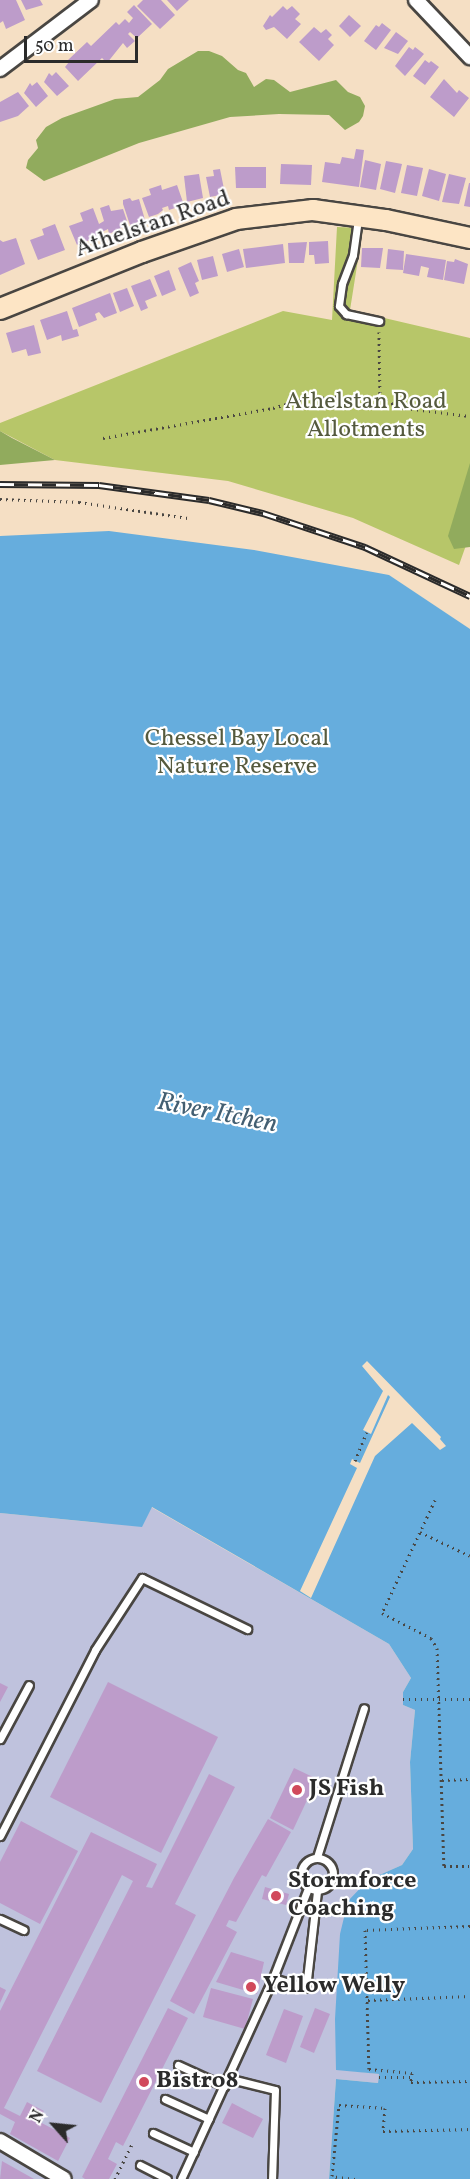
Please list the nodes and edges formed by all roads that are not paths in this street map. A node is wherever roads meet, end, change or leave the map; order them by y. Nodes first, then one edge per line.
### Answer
1 (91, 0) edge
2 (416, 0) edge
3 (470, 57) edge
4 (0, 69) edge
5 (359, 216) junction
6 (470, 238) edge
7 (0, 309) edge
8 (379, 321) road end
9 (247, 1629) dead end
10 (29, 1685) dead end
11 (364, 1708) dead end
12 (0, 1739) edge
13 (0, 1836) edge
14 (317, 1857) junction
15 (308, 1888) junction
16 (317, 1891) junction
17 (0, 1919) edge
18 (24, 1930) dead end
19 (273, 1978) junction
20 (178, 2065) dead end
21 (227, 2078) junction
22 (224, 2086) junction
23 (165, 2099) dead end
24 (209, 2119) junction
25 (153, 2133) dead end
26 (0, 2141) edge
27 (194, 2152) junction
28 (140, 2165) dead end
29 (64, 2179) edge
30 (167, 2179) edge
31 (181, 2179) edge
32 (272, 2179) edge

1 - 4 street
2 - 3 street
5 - 6 street, Athelstan Road
5 - 7 street, Athelstan Road
5 - 8 lane
9 - 13 lane
10 - 12 lane
11 - 14 lane
14 - 15 lane
14 - 16 lane
15 - 16 lane
15 - 19 lane
16 - 19 lane
17 - 18 lane
19 - 21 lane
20 - 22 lane
21 - 22 lane
21 - 32 lane
22 - 24 lane
23 - 24 lane
24 - 27 lane
25 - 27 lane
26 - 29 street
27 - 31 lane
28 - 30 lane

